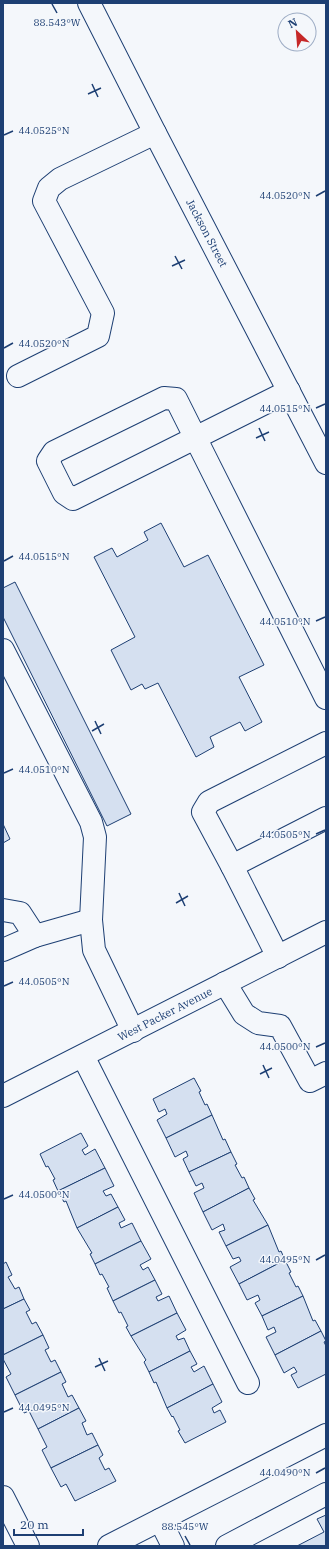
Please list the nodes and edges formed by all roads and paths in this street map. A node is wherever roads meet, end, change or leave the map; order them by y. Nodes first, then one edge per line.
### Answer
1 (89, 3) edge
2 (154, 133) junction
3 (18, 376) dead end
4 (289, 391) junction
5 (196, 439) junction
6 (326, 463) edge
7 (3, 650) edge
8 (326, 698) edge
9 (326, 743) edge
10 (326, 818) edge
11 (232, 866) junction
12 (3, 910) edge
13 (91, 920) junction
14 (326, 932) edge
15 (35, 936) junction
16 (3, 950) edge
17 (278, 957) junction
18 (226, 984) junction
19 (133, 1031) junction
20 (83, 1056) junction
21 (326, 1073) edge
22 (3, 1096) edge
23 (248, 1384) dead end
24 (326, 1435) edge
25 (326, 1494) edge
26 (3, 1496) edge
27 (160, 1520) junction
28 (28, 1546) edge
29 (109, 1546) edge
30 (173, 1546) edge
31 (227, 1546) edge

1 - 2 main road, Jackson Street
2 - 3 main road
2 - 4 main road, Jackson Street
4 - 5 main road
4 - 6 main road, Jackson Street
5 - 5 main road
5 - 8 main road
7 - 13 main road
9 - 11 main road
10 - 11 main road
11 - 17 main road
12 - 15 main road
13 - 15 main road
13 - 19 main road
14 - 17 main road, West Packer Avenue
15 - 16 main road
17 - 18 main road, West Packer Avenue
18 - 19 main road, West Packer Avenue
18 - 21 main road
19 - 20 main road, West Packer Avenue
20 - 22 main road, West Packer Avenue
20 - 23 main road
24 - 27 main road
25 - 31 main road
26 - 28 main road
27 - 29 main road
27 - 30 main road

